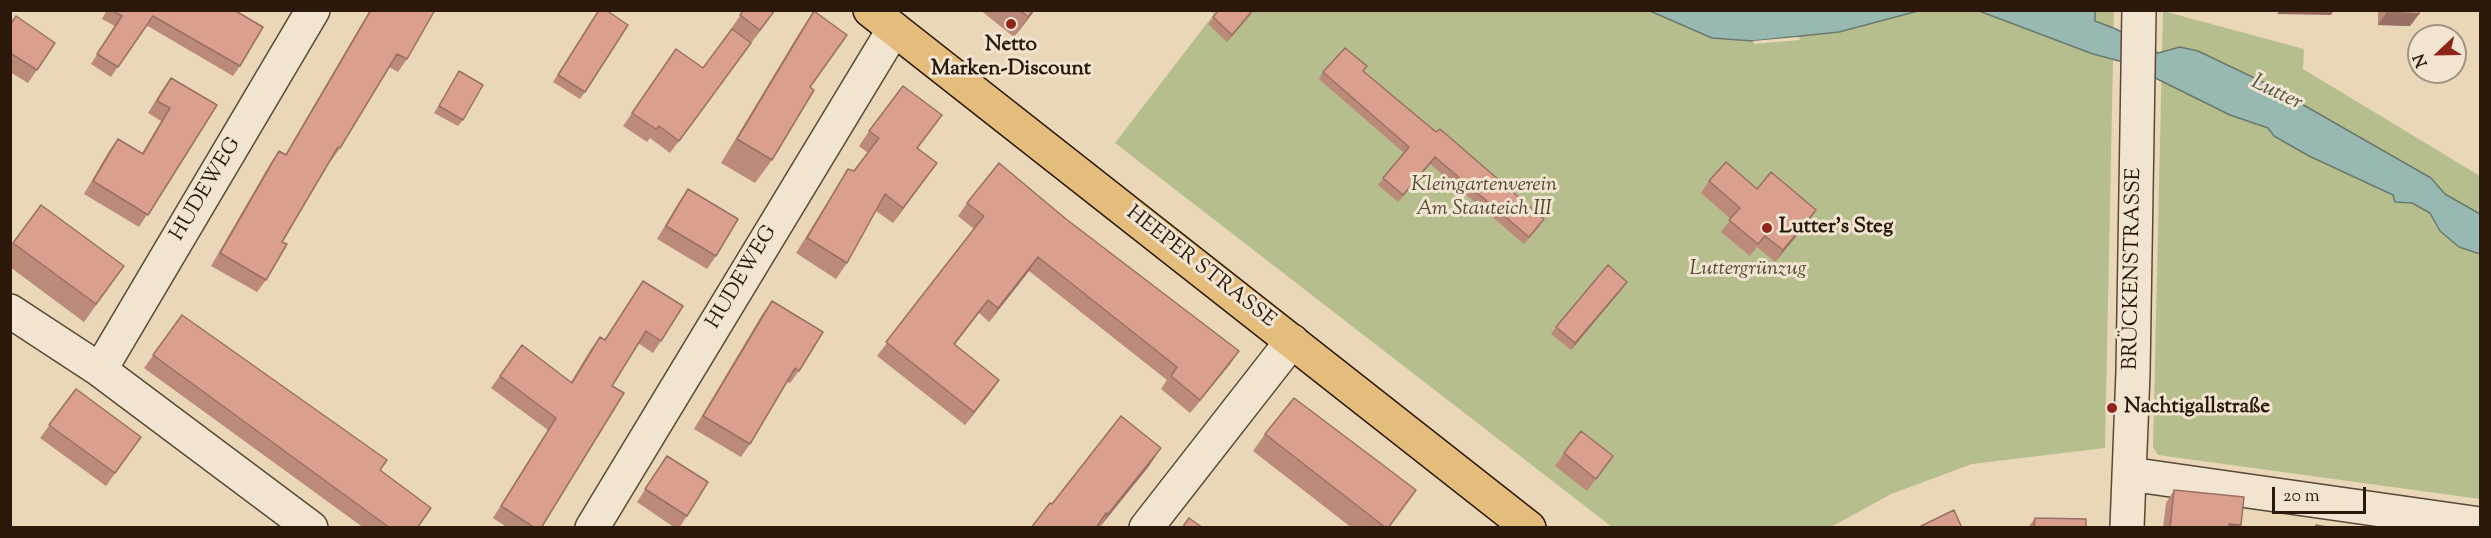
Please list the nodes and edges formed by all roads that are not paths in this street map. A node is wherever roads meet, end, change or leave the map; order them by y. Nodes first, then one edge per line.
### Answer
1 (313, 10) edge
2 (2139, 10) edge
3 (882, 20) edge
4 (10, 311) edge
5 (1292, 341) junction
6 (100, 370) junction
7 (2129, 474) junction
8 (2481, 524) edge
9 (311, 528) edge
10 (592, 528) edge
11 (1146, 528) edge
12 (1529, 528) edge
13 (2127, 528) edge

1 - 6 street, HUDEWEG
2 - 7 street, BRÜCKENSTRASSE
3 - 5 main road, HEEPER STRASSE
3 - 10 street, HUDEWEG
4 - 6 street
5 - 11 street
5 - 12 main road, HEEPER STRASSE
6 - 9 street
7 - 8 street
7 - 13 street, BRÜCKENSTRASSE

